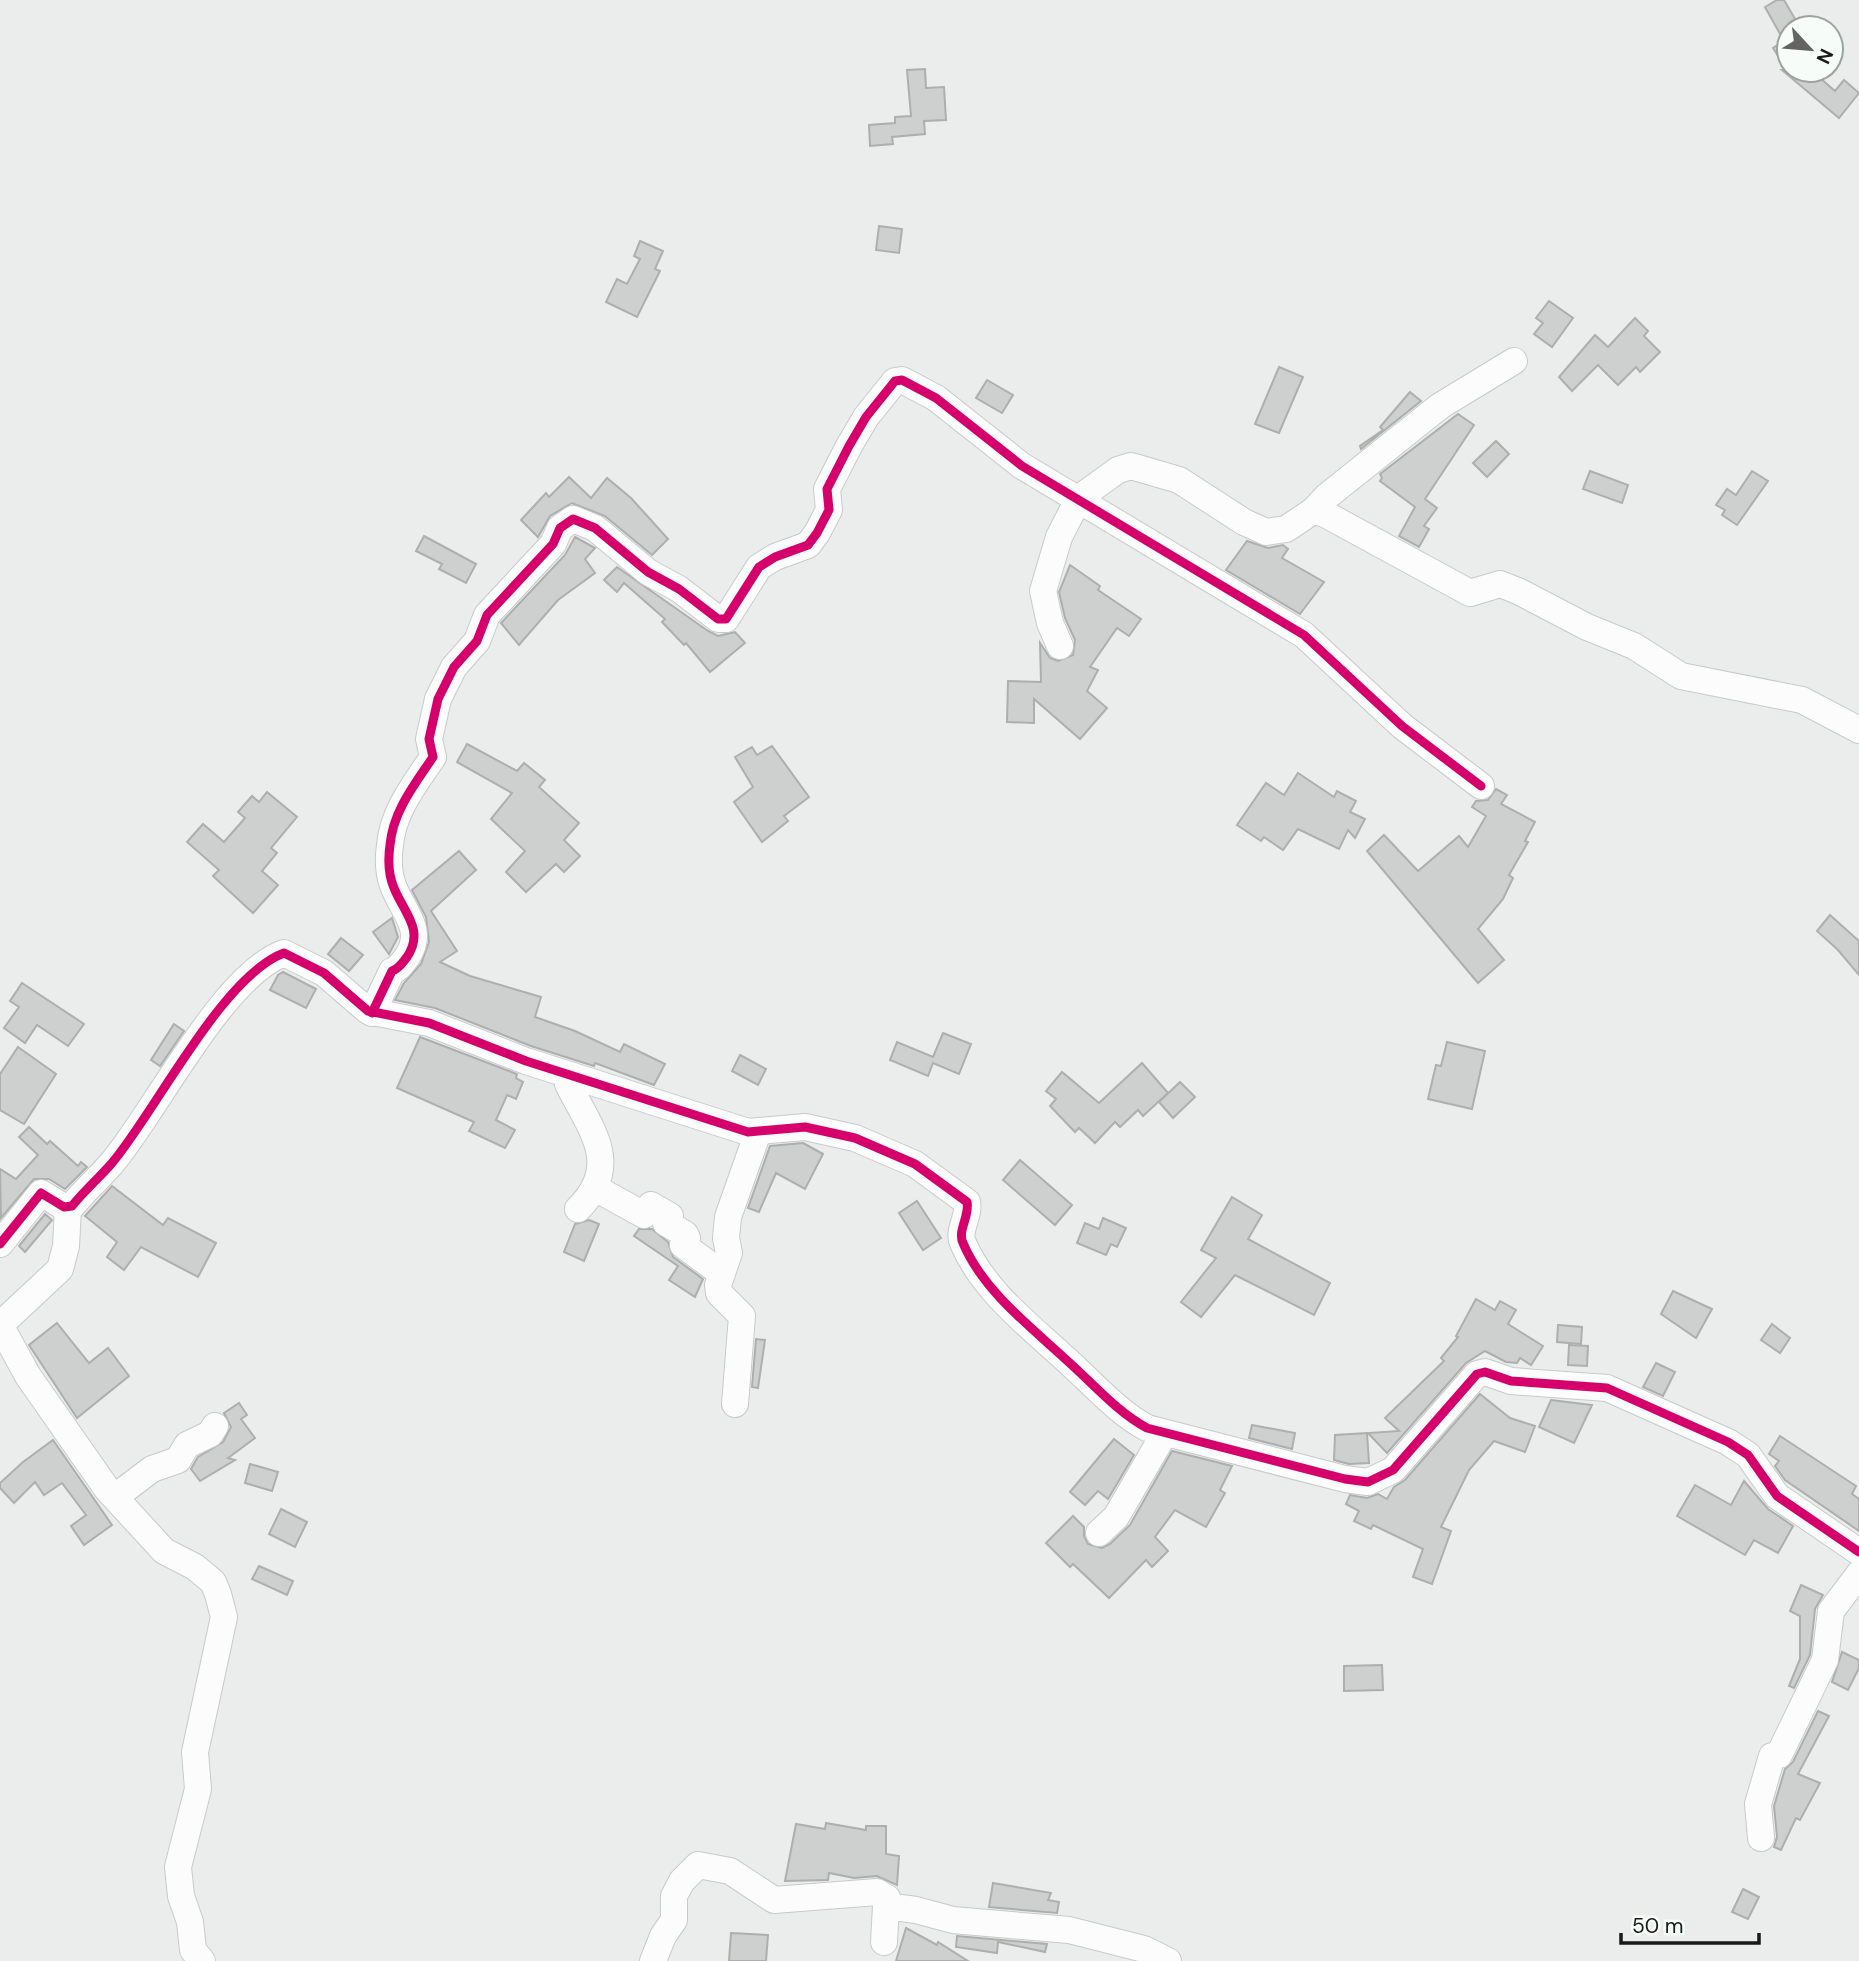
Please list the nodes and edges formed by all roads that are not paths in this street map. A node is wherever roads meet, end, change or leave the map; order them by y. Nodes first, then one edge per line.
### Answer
1 (1514, 361) dead end
2 (1079, 498) junction
3 (1313, 511) junction
4 (1060, 646) dead end
5 (1859, 730) edge
6 (1481, 786) dead end
7 (372, 1013) junction
8 (570, 1075) junction
9 (758, 1132) junction
10 (595, 1188) junction
11 (68, 1208) junction
12 (578, 1209) dead end
13 (0, 1244) edge
14 (721, 1273) junction
15 (0, 1325) edge
16 (735, 1404) dead end
17 (215, 1426) dead end
18 (1164, 1434) junction
19 (115, 1497) junction
20 (1098, 1533) dead end
21 (1859, 1552) edge
22 (1859, 1574) edge
23 (1761, 1838) dead end
24 (887, 1906) junction
25 (884, 1942) dead end
26 (193, 1957) edge
27 (653, 1961) edge
28 (1168, 1961) edge

1 - 3 street
2 - 3 street
2 - 4 street
2 - 6 street
2 - 7 street
3 - 5 street
7 - 8 street
7 - 11 street
8 - 9 street
8 - 10 street
9 - 14 street
9 - 18 street
10 - 12 street
10 - 14 street
11 - 13 street
11 - 15 street
14 - 16 street
15 - 19 street
17 - 19 street
18 - 20 street
18 - 21 street
19 - 26 street
22 - 23 street
24 - 25 street
24 - 27 street
24 - 28 street

